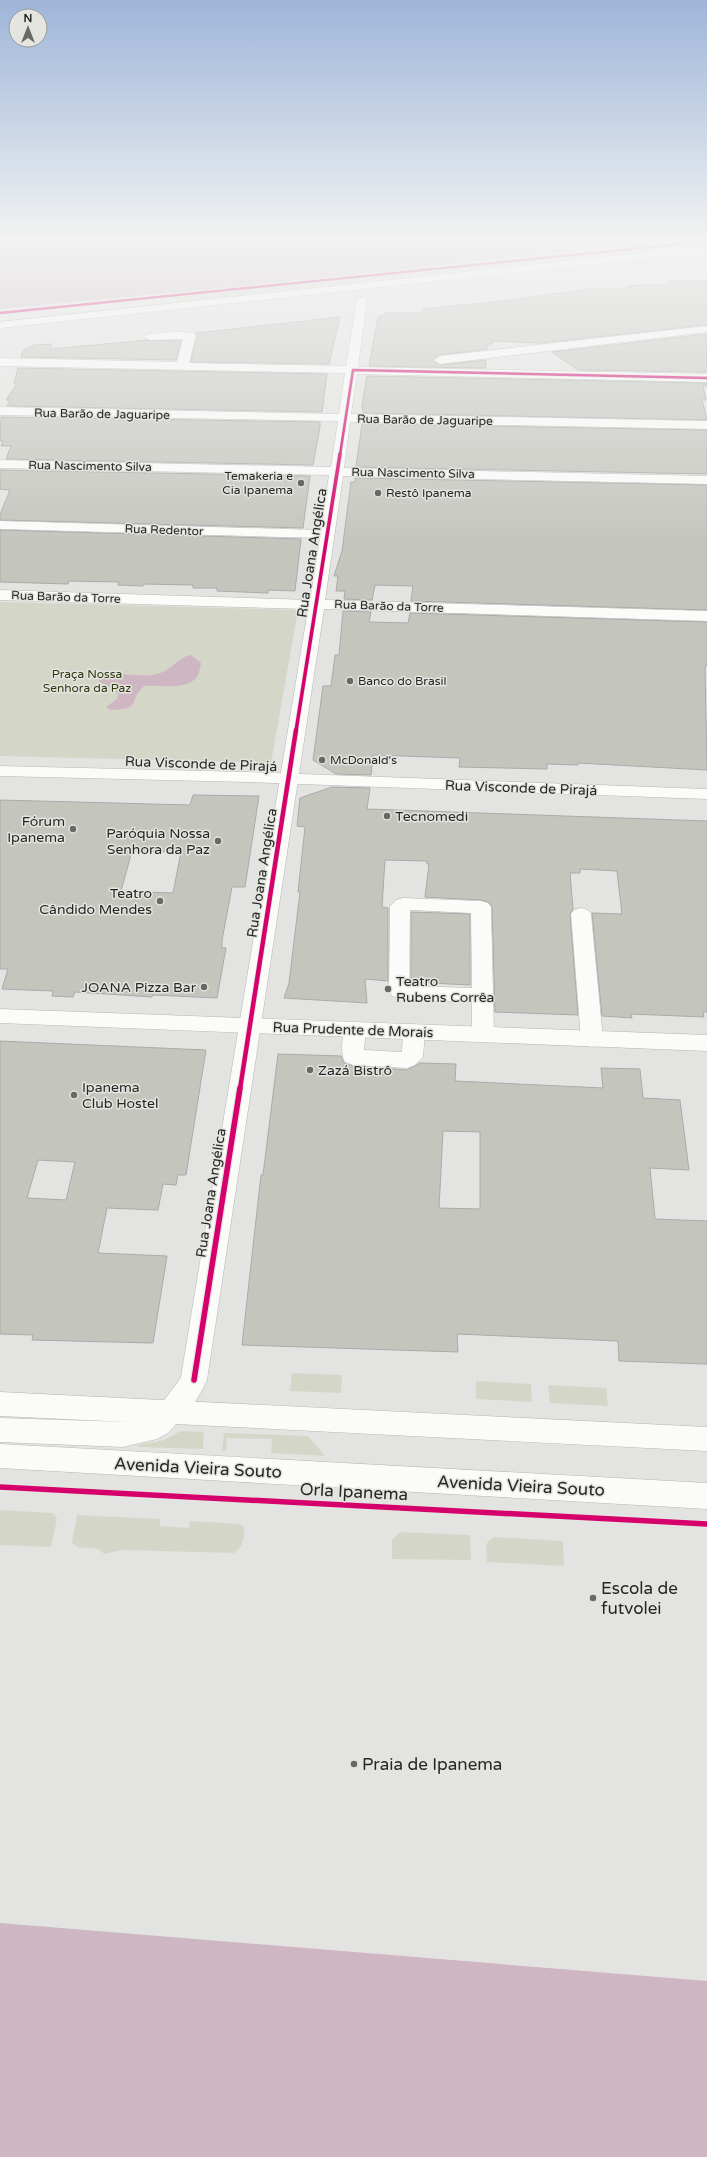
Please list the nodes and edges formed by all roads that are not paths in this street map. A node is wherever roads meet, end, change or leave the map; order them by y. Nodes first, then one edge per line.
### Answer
1 (188, 343) edge
2 (358, 343) edge
3 (604, 343) edge
4 (0, 350) edge
5 (0, 362) edge
6 (21, 362) junction
7 (182, 366) junction
8 (420, 367) junction
9 (353, 370) junction
10 (707, 378) edge
11 (0, 411) edge
12 (345, 419) junction
13 (707, 425) edge
14 (0, 464) edge
15 (336, 472) junction
16 (707, 480) edge
17 (0, 525) edge
18 (328, 534) junction
19 (0, 595) edge
20 (317, 604) junction
21 (707, 616) edge
22 (0, 770) edge
23 (288, 778) junction
24 (707, 794) edge
25 (581, 914) dead end
26 (482, 995) junction
27 (0, 1016) edge
28 (251, 1026) junction
29 (355, 1030) junction
30 (414, 1032) junction
31 (483, 1035) junction
32 (592, 1039) junction
33 (707, 1043) edge
34 (0, 1404) edge
35 (170, 1412) junction
36 (0, 1430) edge
37 (707, 1439) edge
38 (0, 1456) edge
39 (707, 1496) edge

1 - 7 main road
2 - 9 main road, Rua Joana Angélica
3 - 8 main road
4 - 6 main road
5 - 6 main road
6 - 7 main road
7 - 9 main road
8 - 9 main road
8 - 10 main road
9 - 12 main road, Rua Joana Angélica
11 - 12 main road, Rua Barão de Jaguaripe
12 - 13 main road, Rua Barão de Jaguaripe
12 - 15 main road, Rua Joana Angélica
14 - 15 main road, Rua Nascimento Silva
15 - 16 main road, Rua Nascimento Silva
15 - 18 main road, Rua Joana Angélica
17 - 18 main road, Rua Redentor
18 - 20 main road, Rua Joana Angélica
19 - 20 main road, Rua Barão da Torre
20 - 21 main road, Rua Barão da Torre
20 - 23 main road, Rua Joana Angélica
22 - 23 main road, Rua Visconde de Pirajá
23 - 24 main road, Rua Visconde de Pirajá
23 - 28 main road, Rua Joana Angélica
25 - 32 main road
26 - 26 main road
26 - 31 main road
27 - 28 main road, Rua Prudente de Morais
28 - 29 main road, Rua Prudente de Morais
28 - 35 main road, Rua Joana Angélica
29 - 30 main road, Rua Prudente de Morais
29 - 30 main road
30 - 31 main road, Rua Prudente de Morais
31 - 32 main road, Rua Prudente de Morais
32 - 33 main road, Rua Prudente de Morais
34 - 35 main road
35 - 36 main road, Rua Joana Angélica
35 - 37 main road
38 - 39 main road, Avenida Vieira Souto

